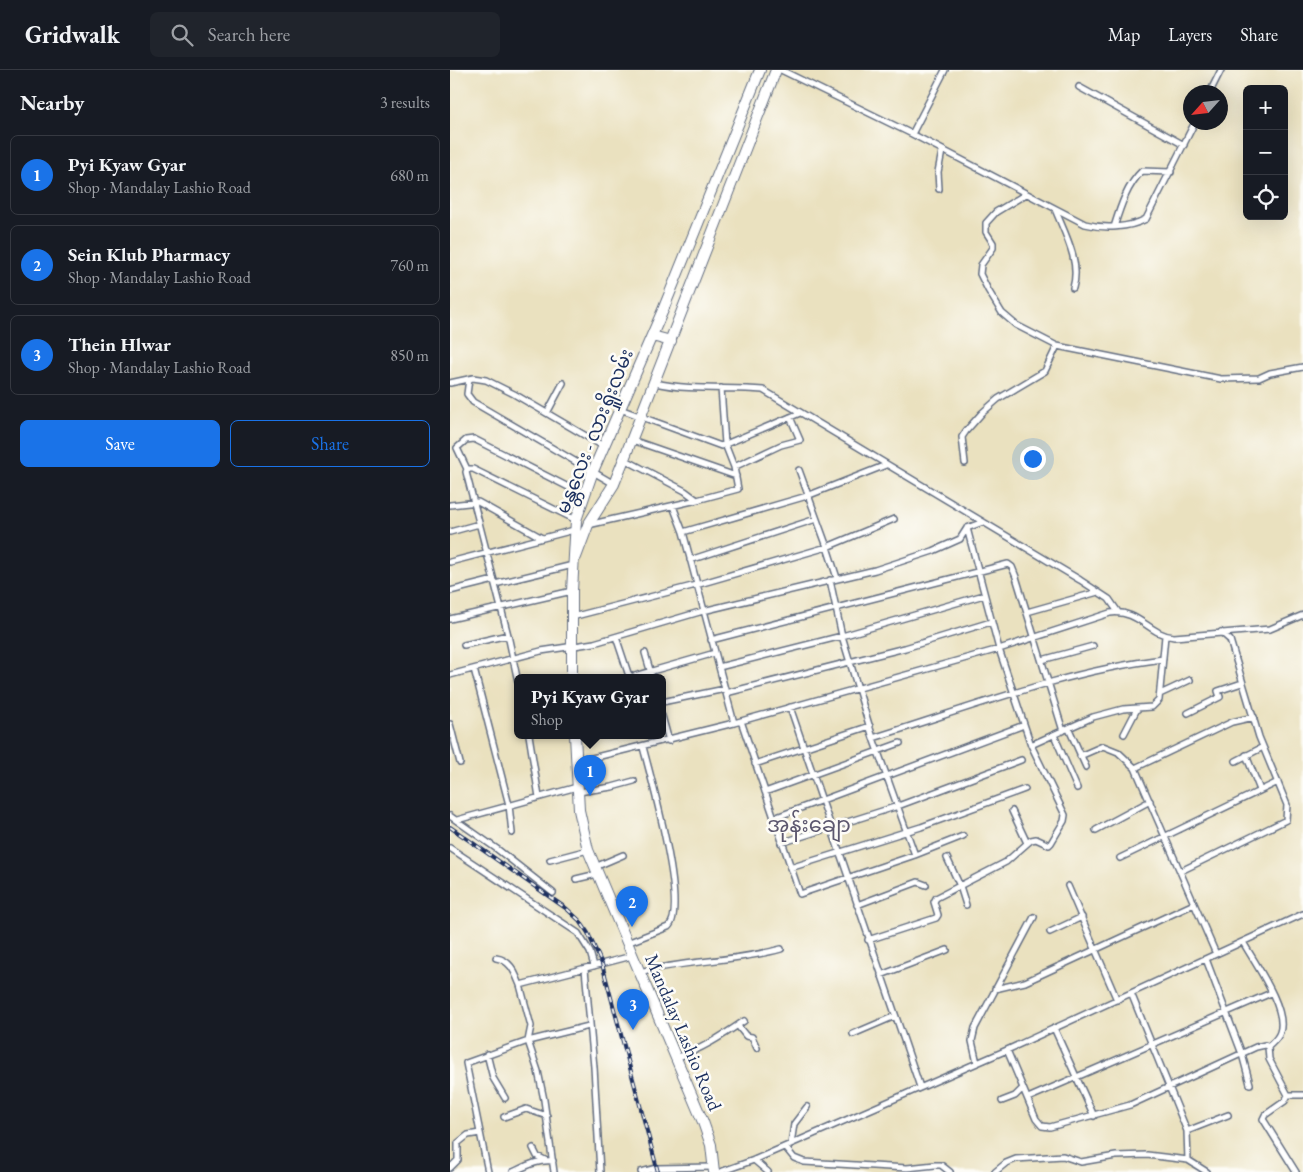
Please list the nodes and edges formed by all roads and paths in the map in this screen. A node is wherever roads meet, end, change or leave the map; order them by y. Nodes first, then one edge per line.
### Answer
1 (760, 70) edge
2 (776, 70) edge
3 (781, 70) edge
4 (946, 70) edge
5 (1222, 70) edge
6 (1214, 85) edge
7 (1079, 87) dead end
8 (1191, 130) edge
9 (912, 134) junction
10 (1184, 145) junction
11 (942, 151) junction
12 (1170, 172) junction
13 (939, 189) dead end
14 (1026, 194) junction
15 (1055, 209) junction
16 (1114, 227) junction
17 (1073, 288) dead end
18 (652, 336) junction
19 (671, 341) junction
20 (1057, 346) junction
21 (1303, 366) edge
22 (469, 379) junction
23 (450, 383) edge
24 (655, 383) junction
25 (563, 384) dead end
26 (721, 388) junction
27 (620, 409) junction
28 (547, 413) junction
29 (800, 413) junction
30 (641, 417) junction
31 (790, 417) junction
32 (632, 440) junction
33 (725, 444) junction
34 (604, 446) junction
35 (624, 459) junction
36 (965, 463) dead end
37 (886, 465) junction
38 (734, 466) junction
39 (467, 469) junction
40 (799, 470) dead end
41 (593, 471) junction
42 (736, 476) junction
43 (614, 484) junction
44 (584, 495) junction
45 (807, 496) junction
46 (697, 500) junction
47 (473, 501) junction
48 (450, 505) edge
49 (673, 506) junction
50 (816, 518) junction
51 (894, 519) dead end
52 (983, 522) junction
53 (479, 524) junction
54 (575, 525) junction
55 (588, 525) junction
56 (967, 528) junction
57 (450, 532) edge
58 (683, 532) junction
59 (542, 538) junction
60 (826, 547) junction
61 (486, 552) junction
62 (690, 560) junction
63 (450, 562) edge
64 (573, 564) junction
65 (977, 571) junction
66 (837, 578) junction
67 (830, 580) junction
68 (495, 582) junction
69 (696, 585) junction
70 (450, 591) edge
71 (572, 591) junction
72 (1098, 592) junction
73 (984, 595) junction
74 (501, 608) junction
75 (836, 608) junction
76 (703, 611) junction
77 (1027, 612) junction
78 (1118, 612) junction
79 (1303, 615) edge
80 (571, 617) junction
81 (450, 620) edge
82 (991, 622) junction
83 (1221, 632) junction
84 (1233, 634) junction
85 (508, 635) junction
86 (842, 636) junction
87 (1165, 636) junction
88 (616, 637) junction
89 (1035, 637) junction
90 (711, 640) junction
91 (1230, 640) junction
92 (464, 645) dead end
93 (571, 646) junction
94 (1093, 646) dead end
95 (999, 649) junction
96 (646, 653) dead end
97 (715, 653) junction
98 (512, 658) junction
99 (1163, 659) junction
100 (1042, 660) junction
101 (849, 662) junction
102 (719, 667) junction
103 (474, 669) junction
104 (650, 671) junction
105 (516, 674) edge
106 (572, 674) edge
107 (629, 674) edge
108 (640, 674) edge
109 (651, 674) edge
110 (450, 676) edge
111 (1190, 680) dead end
112 (1242, 683) junction
113 (1048, 684) junction
114 (858, 688) junction
115 (725, 691) junction
116 (1160, 694) junction
117 (1013, 695) junction
118 (666, 701) edge
119 (790, 707) junction
120 (1137, 709) junction
121 (1188, 713) dead end
122 (1254, 717) junction
123 (741, 721) junction
124 (734, 723) junction
125 (450, 724) edge
126 (1024, 725) junction
127 (870, 726) junction
128 (666, 730) edge
129 (1066, 730) junction
130 (1124, 734) dead end
131 (1054, 735) junction
132 (873, 738) junction
133 (530, 739) edge
134 (575, 739) edge
135 (669, 741) junction
136 (900, 743) dead end
137 (1031, 745) junction
138 (642, 747) junction
139 (1263, 747) junction
140 (805, 749) junction
141 (877, 751) junction
142 (1246, 755) junction
143 (1080, 756) junction
144 (1021, 760) dead end
145 (1236, 761) dead end
146 (576, 762) junction
147 (460, 763) dead end
148 (755, 764) junction
149 (1086, 767) dead end
150 (1135, 768) junction
151 (813, 774) junction
152 (886, 778) junction
153 (634, 781) dead end
154 (1278, 782) junction
155 (1077, 788) dead end
156 (1025, 789) dead end
157 (577, 790) junction
158 (1260, 790) junction
159 (765, 792) junction
160 (539, 797) junction
161 (823, 800) junction
162 (1150, 801) junction
163 (508, 805) junction
164 (898, 806) junction
165 (1012, 811) dead end
166 (450, 816) edge
167 (774, 818) junction
168 (457, 820) junction
169 (831, 827) junction
170 (1096, 830) dead end
171 (906, 831) junction
172 (512, 833) dead end
173 (1165, 835) junction
174 (963, 836) dead end
175 (781, 843) junction
176 (1026, 843) junction
177 (450, 848) edge
178 (588, 850) junction
179 (840, 853) junction
180 (623, 856) dead end
181 (915, 856) junction
182 (947, 858) dead end
183 (1120, 858) dead end
184 (550, 860) dead end
185 (790, 868) junction
186 (596, 871) junction
187 (1181, 871) junction
188 (847, 878) junction
189 (576, 879) dead end
190 (926, 885) dead end
191 (960, 886) junction
192 (1068, 886) dead end
193 (553, 893) dead end
194 (1194, 904) junction
195 (856, 905) junction
196 (966, 905) dead end
197 (1303, 914) edge
198 (1034, 917) dead end
199 (1082, 918) junction
200 (1050, 932) dead end
201 (868, 940) junction
202 (1243, 942) junction
203 (626, 943) junction
204 (781, 949) dead end
205 (947, 950) dead end
206 (1095, 950) junction
207 (1216, 954) junction
208 (632, 956) junction
209 (496, 958) dead end
210 (1206, 959) junction
211 (594, 966) junction
212 (585, 969) junction
213 (638, 972) junction
214 (881, 975) junction
215 (520, 985) junction
216 (995, 989) junction
217 (1131, 993) junction
218 (1271, 993) junction
219 (1117, 1000) junction
220 (1227, 1014) junction
221 (895, 1016) junction
222 (744, 1021) dead end
223 (589, 1026) junction
224 (738, 1026) junction
225 (1054, 1028) junction
226 (853, 1034) dead end
227 (528, 1041) junction
228 (1152, 1046) junction
229 (1268, 1047) junction
230 (757, 1048) dead end
231 (1006, 1050) junction
232 (487, 1054) junction
233 (1242, 1054) junction
234 (675, 1058) junction
235 (977, 1063) junction
236 (1076, 1079) junction
237 (1250, 1084) dead end
238 (920, 1087) junction
239 (1023, 1088) junction
240 (1170, 1088) junction
241 (1288, 1095) junction
242 (1303, 1095) edge
243 (505, 1098) dead end
244 (1028, 1098) junction
245 (1002, 1101) dead end
246 (807, 1107) dead end
247 (1228, 1115) dead end
248 (547, 1116) junction
249 (1094, 1116) junction
250 (504, 1117) dead end
251 (1187, 1131) junction
252 (480, 1132) junction
253 (791, 1144) junction
254 (785, 1146) junction
255 (533, 1148) dead end
256 (546, 1160) junction
257 (754, 1160) junction
258 (1188, 1160) junction
259 (553, 1161) junction
260 (923, 1166) junction
261 (450, 1168) edge
262 (716, 1170) edge
263 (488, 1172) edge
264 (513, 1172) edge
265 (554, 1172) edge
266 (600, 1172) edge
267 (641, 1172) edge
268 (768, 1172) edge
269 (924, 1172) edge
270 (950, 1172) edge
271 (995, 1172) edge
272 (1207, 1172) edge
273 (1296, 1172) edge

1 - 18 highway, မန္တလေး - လားရှိုးလမ်း
2 - 19 highway, မန္တလေး - လားရှိုးလမ်း
3 - 9 street
4 - 9 street
5 - 6 street
7 - 10 street
8 - 10 street
9 - 11 street
10 - 12 street
11 - 13 street
11 - 14 street
12 - 16 street
12 - 16 street
14 - 15 street
14 - 20 street
15 - 16 street
15 - 17 street
18 - 19 highway
18 - 27 highway, မန္တလေး - လားရှိုးလမ်း
19 - 24 highway, မန္တလေး - လားရှိုးလမ်း
20 - 21 street
20 - 36 street
22 - 23 street
22 - 28 street
22 - 41 street
24 - 26 street
24 - 30 highway, မန္တလေး - လားရှိုးလမ်း
25 - 28 street
26 - 29 street
26 - 33 street
27 - 30 street
27 - 34 highway, မန္တလေး - လားရှိုးလမ်း
28 - 34 street
29 - 31 street
29 - 37 street
30 - 32 highway, မန္တလေး - လားရှိုးလမ်း
30 - 33 street
31 - 33 street
31 - 38 street
32 - 35 highway, မန္တလေး - လားရှိုးလမ်း
32 - 42 street
33 - 38 street
34 - 41 highway, မန္တလေး - လားရှိုးလမ်း
35 - 43 highway, မန္တလေး - လားရှိုးလမ်း
35 - 46 street
37 - 45 street
37 - 52 street
38 - 42 street
39 - 44 street
39 - 47 street
39 - 54 street
40 - 45 street
41 - 43 street
41 - 44 highway, မန္တလေး - လားရှိုးလမ်း
42 - 46 street
43 - 55 highway, မန္တလေး - လားရှိုးလမ်း
44 - 54 highway, မန္တလေး - လားရှိုးလမ်း
45 - 50 street
45 - 58 street
46 - 49 street
47 - 48 street
47 - 53 street
47 - 59 street
49 - 55 street
49 - 58 street
50 - 60 street
50 - 62 street
51 - 60 street
52 - 56 street
52 - 72 street
53 - 57 street
53 - 61 street
54 - 59 street
54 - 64 highway, မန္တလေး - လားရှိုးလမ်း
55 - 64 highway, မန္တလေး - လားရှိုးလမ်း
56 - 65 street
56 - 66 street
58 - 62 street
59 - 61 street
60 - 66 street
60 - 69 street
61 - 63 street
61 - 68 street
62 - 69 street
64 - 68 street
64 - 71 highway
65 - 73 street
65 - 75 street
65 - 77 street
66 - 67 street
67 - 75 street
67 - 76 street
68 - 70 street
68 - 74 street
69 - 76 street
69 - 80 street
71 - 74 street
71 - 80 highway
72 - 77 street
72 - 78 street
73 - 82 street
73 - 86 street
74 - 81 street
74 - 85 street
75 - 86 street
75 - 90 street
76 - 88 street
76 - 90 street
77 - 89 street
78 - 87 street
78 - 89 street
79 - 84 street
80 - 93 highway
82 - 95 street
82 - 101 street
83 - 84 street
83 - 87 street
83 - 91 street
84 - 91 street
85 - 92 street
85 - 98 street
86 - 101 street
86 - 102 street
87 - 99 street
88 - 93 street
88 - 107 street
89 - 95 street
89 - 100 street
90 - 97 street
91 - 112 street
93 - 98 street
93 - 106 highway
94 - 100 street
95 - 114 street
95 - 117 street
96 - 104 street
97 - 102 street
97 - 104 street
98 - 103 street
98 - 105 street
99 - 113 street
99 - 116 street
100 - 113 street
101 - 114 street
101 - 115 street
102 - 115 street
103 - 110 street
103 - 163 street
104 - 108 street
104 - 109 street
111 - 116 street
112 - 121 street
112 - 122 street
113 - 117 street
113 - 129 street
114 - 119 street
114 - 127 street
115 - 118 street
115 - 124 street
116 - 120 street
117 - 126 street
117 - 132 street
119 - 123 street
119 - 140 street
120 - 129 street
120 - 130 street
122 - 139 street
122 - 150 street
123 - 124 street
123 - 148 street
124 - 135 street
125 - 147 street
126 - 137 street
126 - 152 street
127 - 132 street
127 - 140 street
128 - 135 street
129 - 131 street
129 - 143 street
131 - 137 street
131 - 155 street
132 - 141 street
133 - 160 street
134 - 146 highway, Mandalay Lashio Road
135 - 138 street
136 - 141 street
137 - 176 street
138 - 146 street
138 - 203 street
139 - 142 street
139 - 154 street
140 - 148 street
140 - 151 street
141 - 151 street
141 - 152 street
142 - 145 street
142 - 158 street
143 - 149 street
143 - 150 street
144 - 164 street
146 - 157 highway, Mandalay Lashio Road
148 - 159 street
150 - 162 street
151 - 159 street
151 - 161 street
152 - 161 street
152 - 164 street
153 - 157 street
154 - 158 street
154 - 187 street
156 - 171 street
157 - 160 street
157 - 178 highway, Mandalay Lashio Road
158 - 173 street
159 - 167 street
160 - 163 street
161 - 167 street
161 - 169 street
162 - 170 street
162 - 173 street
163 - 168 street
163 - 172 street
164 - 169 street
164 - 171 street
165 - 176 street
166 - 168 street
167 - 175 street
168 - 193 street
169 - 175 street
169 - 179 street
171 - 179 street
171 - 181 street
173 - 183 street
173 - 187 street
174 - 181 street
175 - 185 street
176 - 191 street
177 - 211 street
178 - 184 street
178 - 186 highway, Mandalay Lashio Road
179 - 185 street
179 - 188 street
180 - 186 street
181 - 188 street
182 - 191 street
185 - 188 street
186 - 189 street
186 - 203 highway, Mandalay Lashio Road
187 - 194 street
188 - 195 street
190 - 195 street
191 - 196 street
191 - 201 street
192 - 199 street
194 - 206 street
194 - 207 street
195 - 201 street
197 - 202 street
198 - 216 street
199 - 200 street
199 - 206 street
201 - 214 street
202 - 207 street
202 - 218 street
203 - 208 highway, Mandalay Lashio Road
204 - 213 street
205 - 214 street
206 - 216 street
206 - 219 street
207 - 210 street
208 - 211 street
208 - 213 highway, Mandalay Lashio Road
209 - 215 street
210 - 217 street
210 - 220 street
211 - 212 street
212 - 215 street
212 - 223 street
213 - 234 highway, Mandalay Lashio Road
214 - 221 street
215 - 227 street
216 - 235 street
217 - 219 street
217 - 228 street
218 - 220 street
218 - 229 street
219 - 225 street
220 - 228 street
220 - 233 street
221 - 226 street
221 - 238 street
222 - 224 street
223 - 227 street
223 - 266 street
224 - 230 street
224 - 234 street
225 - 231 street
225 - 236 street
227 - 232 street
227 - 248 street
228 - 236 street
228 - 240 street
229 - 233 street
229 - 241 street
231 - 235 street
231 - 239 street
232 - 243 street
232 - 252 street
233 - 237 street
233 - 240 street
234 - 262 highway, Mandalay Lashio Road
235 - 238 street
236 - 244 street
236 - 249 street
238 - 253 street
239 - 244 street
239 - 245 street
240 - 249 street
240 - 251 street
241 - 242 street
241 - 273 street
244 - 249 street
246 - 253 street
247 - 251 street
248 - 250 street
248 - 259 street
251 - 258 street
252 - 261 street
252 - 263 street
253 - 254 street
254 - 257 street
254 - 260 street
255 - 256 street
256 - 259 street
256 - 264 street
257 - 262 street
257 - 268 street
258 - 271 street
258 - 272 street
259 - 265 street
260 - 269 street
260 - 270 street
262 - 267 street

